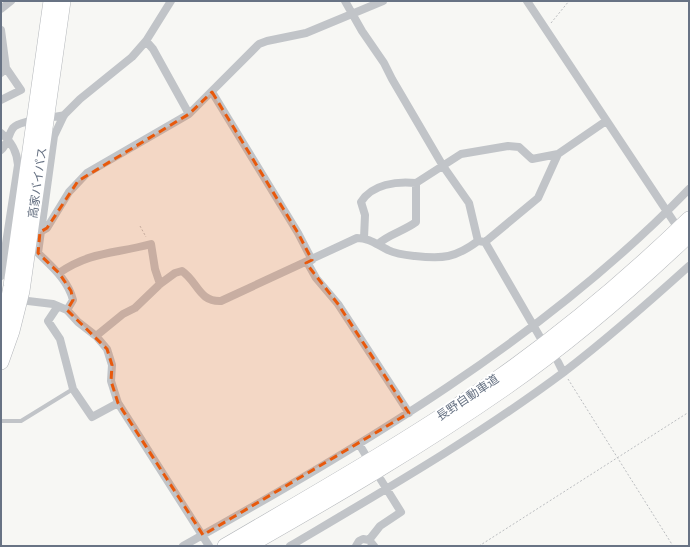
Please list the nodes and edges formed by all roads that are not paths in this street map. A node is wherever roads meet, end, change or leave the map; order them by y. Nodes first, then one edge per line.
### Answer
1 (11, 1) edge
2 (50, 1) edge
3 (62, 1) edge
4 (171, 1) edge
5 (345, 1) edge
6 (384, 1) edge
7 (527, 1) edge
8 (1, 9) edge
9 (352, 13) junction
10 (1, 30) edge
11 (146, 42) junction
12 (4, 70) edge
13 (212, 92) junction
14 (1, 100) edge
15 (189, 114) junction
16 (64, 115) junction
17 (40, 120) junction
18 (606, 121) junction
19 (1, 133) edge
20 (8, 138) junction
21 (1, 150) edge
22 (558, 154) junction
23 (442, 166) junction
24 (416, 183) junction
25 (689, 189) edge
26 (667, 212) junction
27 (689, 219) edge
28 (674, 222) dead end
29 (40, 232) junction
30 (689, 235) edge
31 (364, 238) junction
32 (482, 242) junction
33 (378, 244) junction
34 (309, 261) junction
35 (689, 266) edge
36 (59, 273) junction
37 (1, 276) edge
38 (160, 284) junction
39 (28, 301) dead end
40 (58, 306) junction
41 (67, 310) junction
42 (533, 327) junction
43 (96, 336) junction
44 (540, 337) dead end
45 (1, 339) edge
46 (1, 362) edge
47 (558, 362) dead end
48 (563, 372) junction
49 (73, 389) junction
50 (118, 403) junction
51 (409, 413) junction
52 (2, 421) edge
53 (359, 444) junction
54 (365, 454) dead end
55 (381, 480) dead end
56 (387, 489) junction
57 (203, 535) junction
58 (371, 543) edge
59 (183, 546) edge
60 (209, 546) edge
61 (225, 546) edge
62 (248, 546) edge
63 (290, 546) edge
64 (356, 546) edge

1 - 8 street
2 - 17 highway, 高家バイパス
3 - 17 highway, 高家バイパス
4 - 11 street
5 - 9 street
6 - 9 street
7 - 18 street
9 - 13 street
9 - 23 street
10 - 12 street
11 - 15 street
11 - 16 street
12 - 14 street
13 - 15 street
13 - 34 street
15 - 29 street
16 - 17 street
16 - 29 street
17 - 20 street
17 - 45 highway, 高家バイパス
17 - 46 highway, 高家バイパス
18 - 22 street
18 - 26 street
19 - 20 street
20 - 21 street
20 - 37 street
22 - 23 street
22 - 32 street
23 - 24 street
23 - 32 street
24 - 31 street
24 - 33 street
25 - 26 street
26 - 28 street
26 - 42 street
27 - 61 highway, 長野自動車道
29 - 36 street
30 - 62 highway, 長野自動車道
31 - 33 street
31 - 34 street
32 - 33 street
32 - 42 street
34 - 38 street
34 - 51 street
35 - 48 street
36 - 38 street
36 - 41 street
38 - 43 street
39 - 40 street
40 - 41 street
40 - 49 street
41 - 43 street
42 - 44 street
42 - 51 street
43 - 50 street
47 - 48 street
48 - 56 street
49 - 50 street
49 - 52 lane
50 - 57 street
51 - 53 street
53 - 54 street
53 - 57 street
55 - 56 street
56 - 58 street
56 - 63 street
57 - 59 street
57 - 60 street
58 - 64 street

